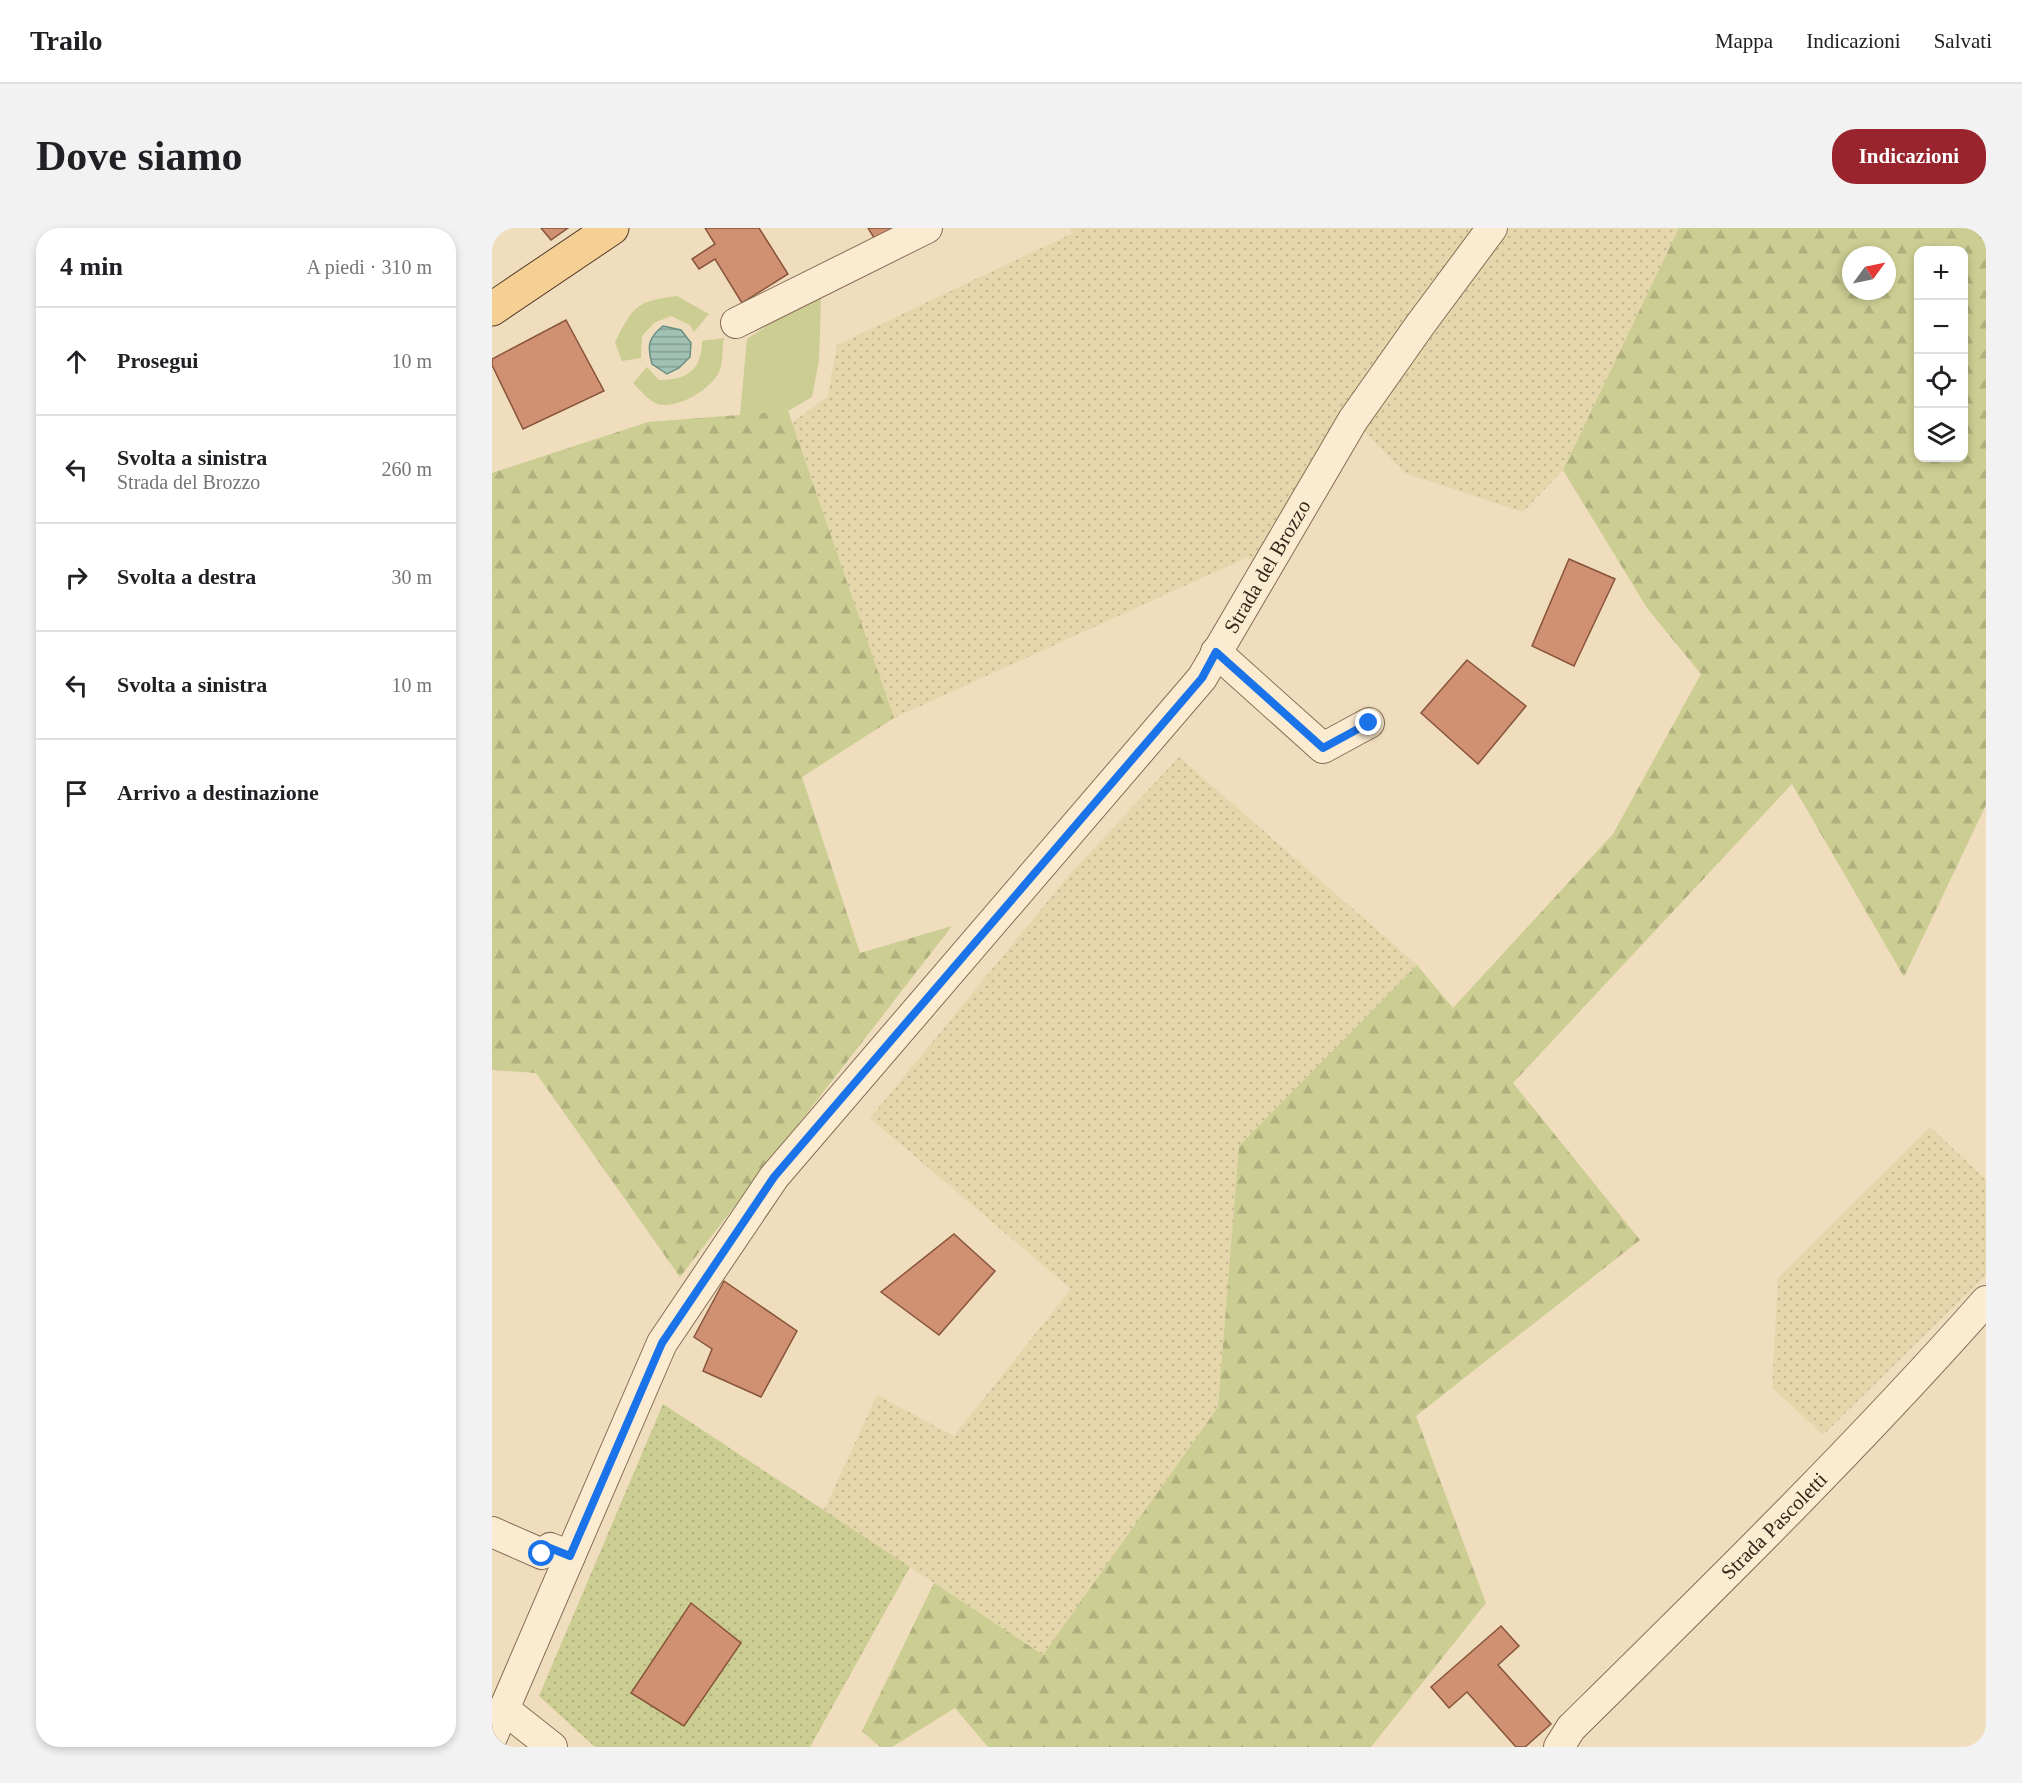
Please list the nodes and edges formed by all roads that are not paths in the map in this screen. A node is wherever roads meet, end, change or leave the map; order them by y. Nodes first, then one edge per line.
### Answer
1 (612, 228) edge
2 (927, 228) edge
3 (1492, 228) edge
4 (498, 300) edge
5 (736, 322) dead end
6 (1216, 652) junction
7 (1369, 723) dead end
8 (1986, 1301) edge
9 (492, 1532) edge
10 (556, 1555) junction
11 (504, 1709) junction
12 (492, 1737) edge
13 (552, 1747) edge
14 (1559, 1747) edge

1 - 4 main road
2 - 5 street
3 - 6 street, Strada del Brozzo
6 - 7 street
6 - 10 street, Strada del Brozzo
8 - 14 street, Strada Pascoletti
9 - 10 street
10 - 11 street, Strada del Brozzo
11 - 12 street, Strada del Brozzo
11 - 13 street

